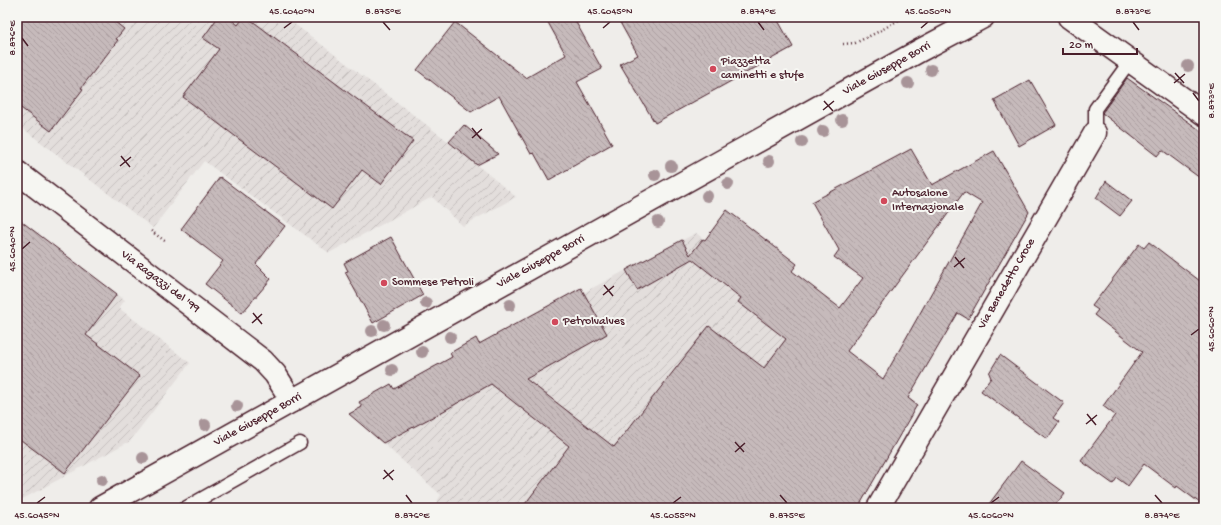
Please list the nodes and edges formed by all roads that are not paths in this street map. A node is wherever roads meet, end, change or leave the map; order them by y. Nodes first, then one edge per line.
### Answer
1 (983, 17) edge
2 (1069, 17) edge
3 (1130, 61) junction
4 (1204, 114) edge
5 (1095, 132) joint
6 (17, 172) edge
7 (292, 401) junction
8 (300, 443) dead end
9 (100, 508) edge
10 (185, 508) edge
11 (878, 508) edge

1 - 7 main road, Viale Giuseppe Borri
2 - 3 main road
3 - 4 main road
3 - 5 lane, Via Benedetto Croce
5 - 11 main road, Via Benedetto Croce
6 - 7 main road, Via Ragazzi del '99
7 - 9 main road, Viale Giuseppe Borri
8 - 10 lane

